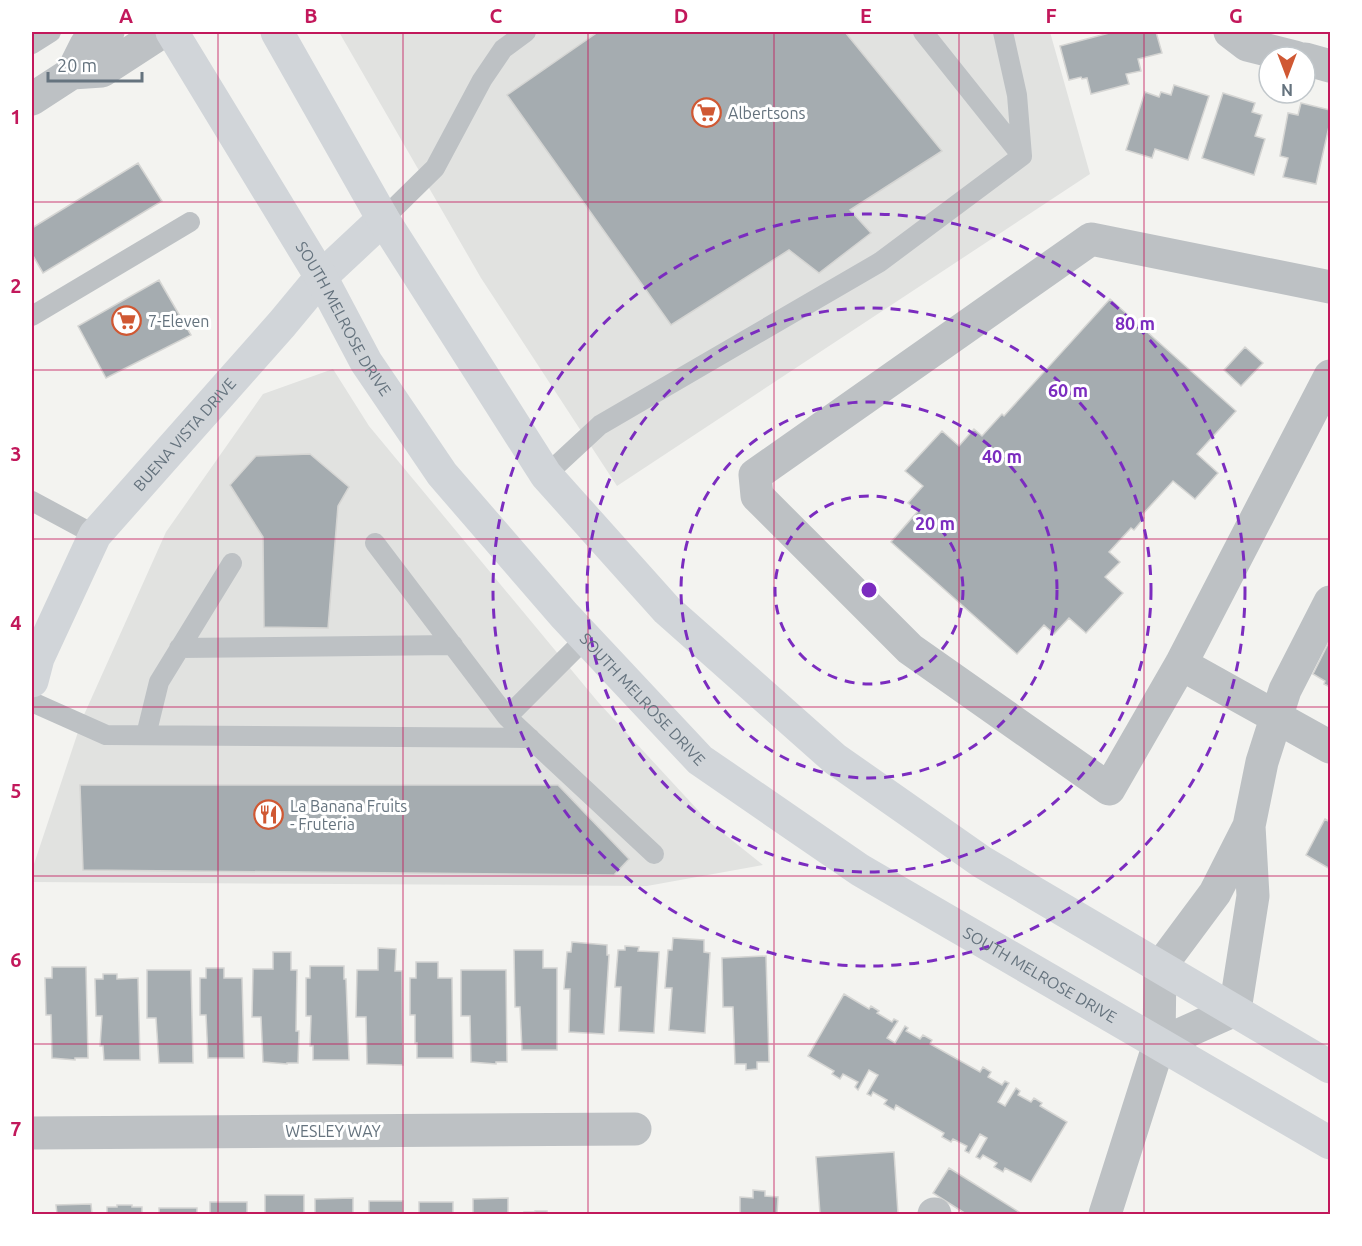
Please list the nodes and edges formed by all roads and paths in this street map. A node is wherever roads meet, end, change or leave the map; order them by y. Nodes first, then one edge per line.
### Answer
1 (51, 32) edge
2 (108, 32) edge
3 (162, 32) edge
4 (172, 32) edge
5 (277, 32) edge
6 (525, 32) edge
7 (923, 32) edge
8 (1003, 32) edge
9 (1230, 32) edge
10 (32, 44) edge
11 (1257, 48) edge
12 (72, 73) junction
13 (32, 99) edge
14 (1022, 156) junction
15 (383, 219) junction
16 (190, 222) dead end
17 (321, 277) junction
18 (1330, 287) edge
19 (32, 316) edge
20 (1330, 376) edge
21 (546, 476) junction
22 (32, 501) edge
23 (95, 535) junction
24 (375, 543) dead end
25 (232, 563) dead end
26 (1330, 602) edge
27 (586, 638) junction
28 (453, 645) junction
29 (179, 648) junction
30 (1181, 664) junction
31 (32, 681) edge
32 (32, 702) edge
33 (507, 717) junction
34 (1276, 717) junction
35 (146, 735) junction
36 (530, 738) junction
37 (1330, 747) edge
38 (1249, 826) junction
39 (654, 854) dead end
40 (1160, 968) junction
41 (1235, 1010) junction
42 (1160, 1044) junction
43 (1330, 1066) edge
44 (635, 1129) dead end
45 (32, 1133) edge
46 (1330, 1143) edge
47 (1105, 1215) edge

1 - 10 lane
2 - 12 street
3 - 12 street
4 - 17 main road, SOUTH MELROSE DRIVE
5 - 15 main road
6 - 15 lane
7 - 14 lane
8 - 14 lane
9 - 11 street
12 - 13 street
14 - 21 lane
15 - 17 main road, BUENA VISTA DRIVE
15 - 21 main road
16 - 19 lane
17 - 23 main road, BUENA VISTA DRIVE
17 - 27 main road, SOUTH MELROSE DRIVE
18 - 30 street
20 - 30 street
21 - 40 main road
22 - 23 lane
23 - 31 main road, BUENA VISTA DRIVE
24 - 28 lane
25 - 29 lane
26 - 34 street
27 - 33 lane
27 - 42 main road, SOUTH MELROSE DRIVE
28 - 29 lane
28 - 33 lane
29 - 35 lane
30 - 34 street
32 - 35 lane
33 - 36 lane
34 - 37 street
34 - 38 street
35 - 36 lane
36 - 39 lane
38 - 40 street
38 - 41 street
40 - 41 main road
40 - 42 street
41 - 42 street
41 - 43 main road
42 - 46 main road, SOUTH MELROSE DRIVE
42 - 47 street
44 - 45 street, WESLEY WAY

